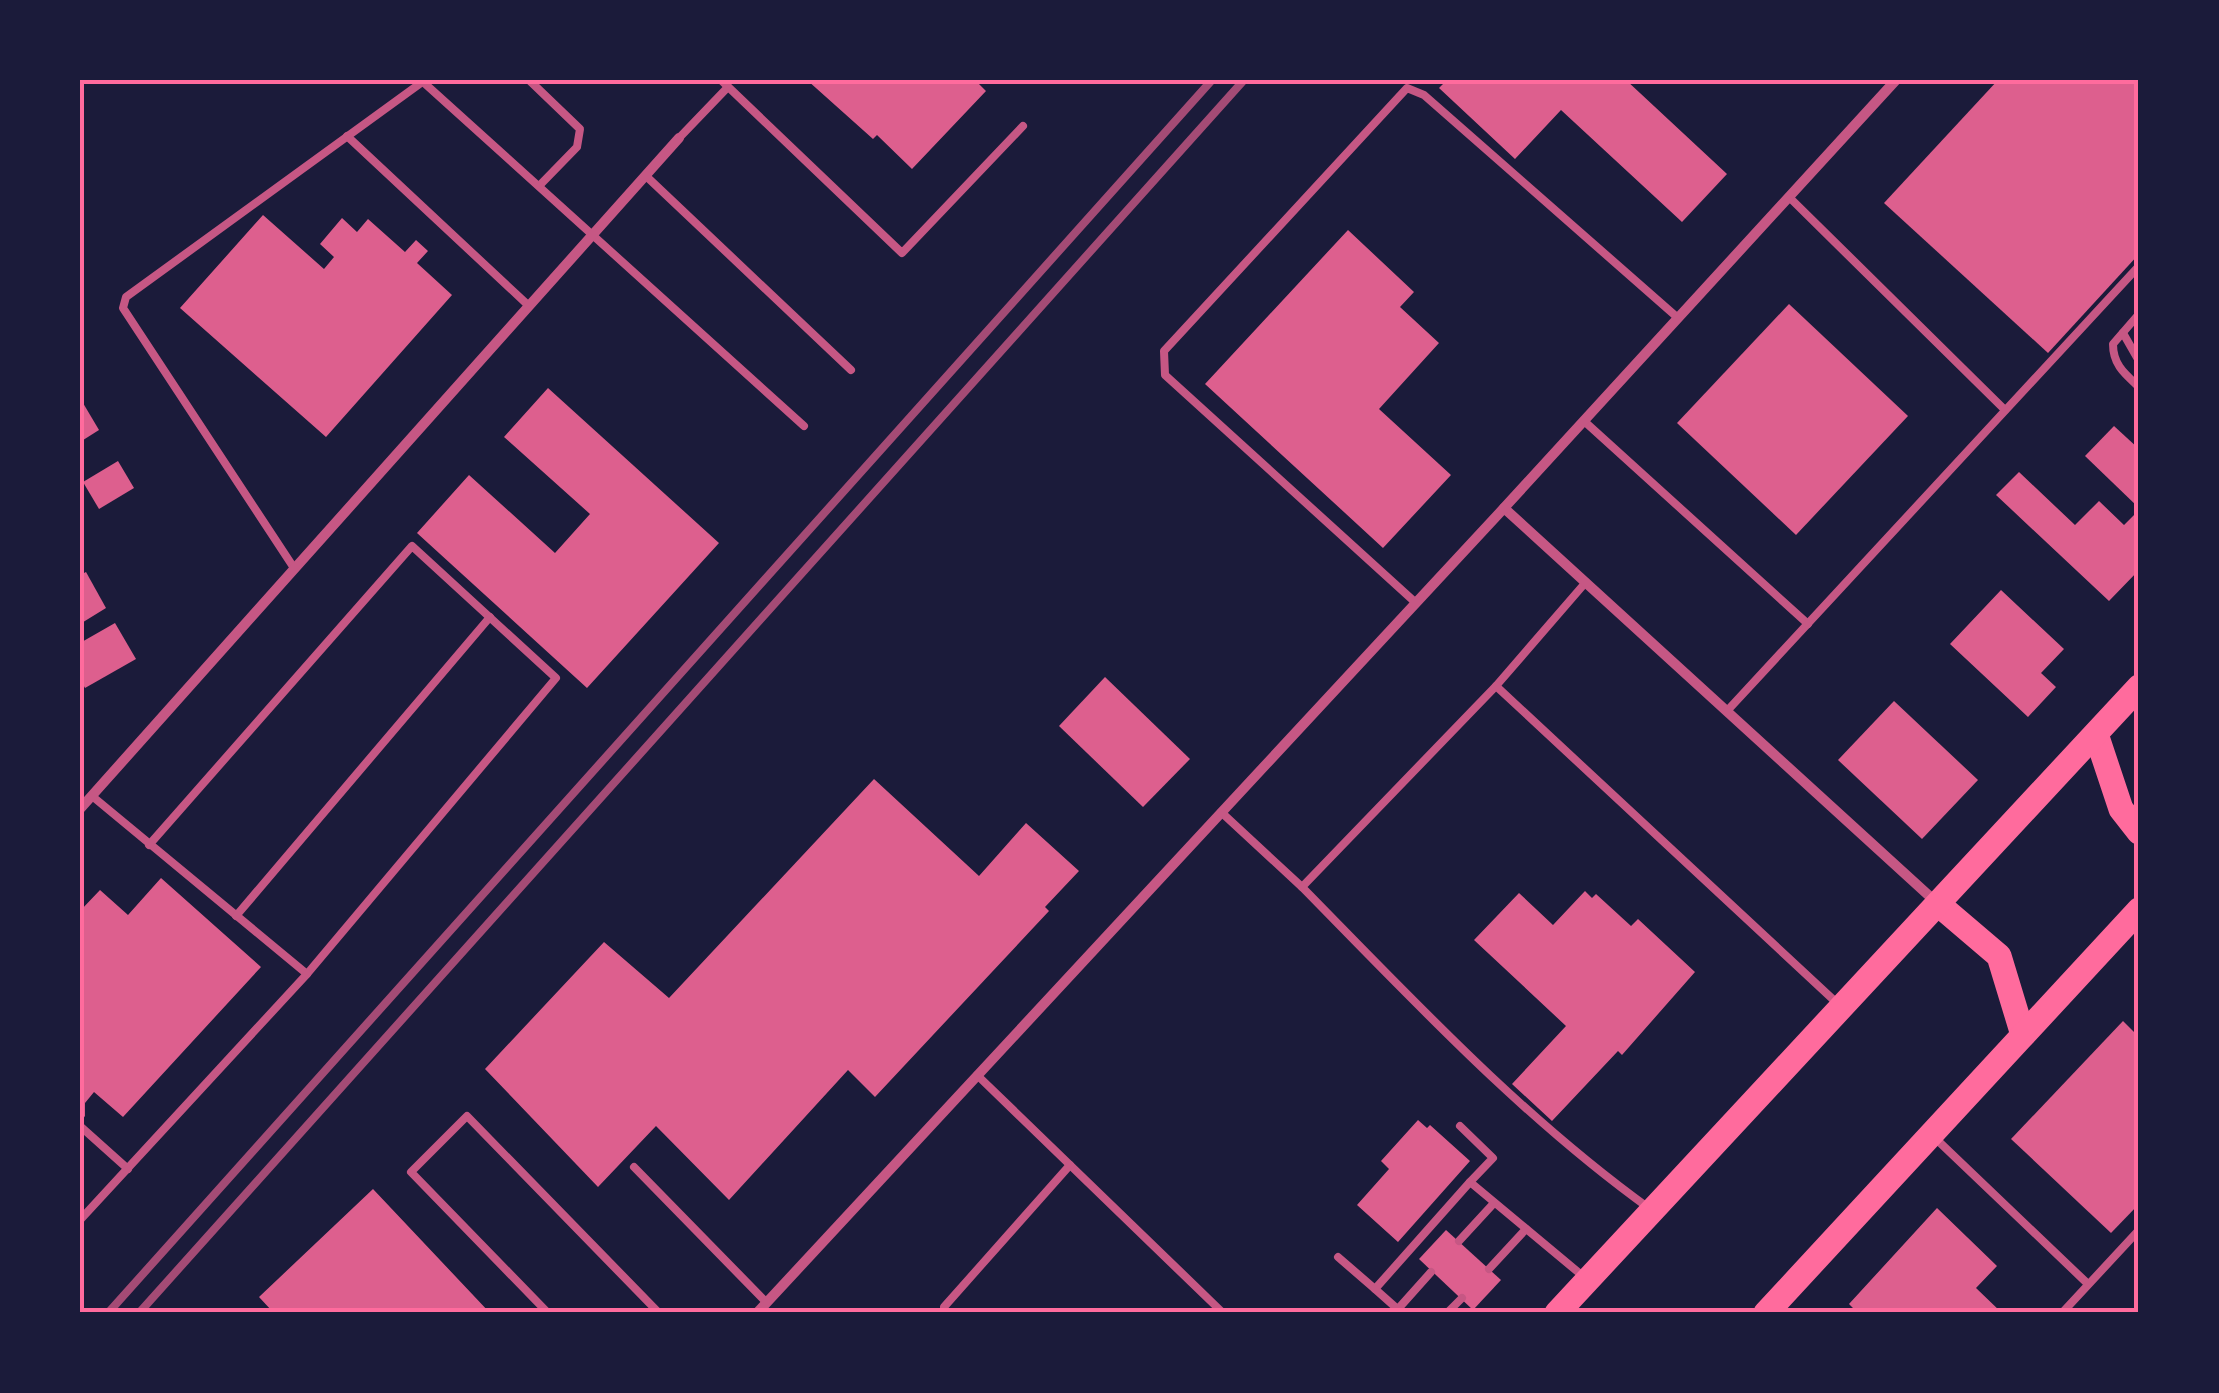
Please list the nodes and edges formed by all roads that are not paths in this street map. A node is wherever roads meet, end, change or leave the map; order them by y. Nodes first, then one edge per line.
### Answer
1 (424, 80) edge
2 (528, 80) edge
3 (1896, 80) edge
4 (724, 83) edge
5 (1023, 126) dead end
6 (347, 136) junction
7 (679, 138) joint
8 (646, 176) junction
9 (539, 186) junction
10 (1789, 197) junction
11 (592, 234) junction
12 (2139, 266) edge
13 (528, 306) junction
14 (2139, 314) edge
15 (1678, 318) junction
16 (2123, 334) junction
17 (2139, 361) edge
18 (851, 370) dead end
19 (2139, 387) edge
20 (2005, 410) junction
21 (1584, 421) junction
22 (804, 426) dead end
23 (1504, 508) junction
24 (294, 568) junction
25 (1586, 582) junction
26 (1416, 603) junction
27 (490, 617) junction
28 (1808, 624) junction
29 (1496, 686) junction
30 (2139, 687) edge
31 (1727, 711) junction
32 (2096, 734) junction
33 (92, 796) junction
34 (80, 809) edge
35 (1220, 811) junction
36 (2139, 832) edge
37 (149, 845) junction
38 (1302, 887) junction
39 (1938, 904) junction
40 (2139, 910) edge
41 (236, 916) junction
42 (308, 974) junction
43 (1841, 1008) junction
44 (2024, 1034) junction
45 (977, 1076) junction
46 (80, 1126) edge
47 (1460, 1126) dead end
48 (1931, 1134) junction
49 (1070, 1165) junction
50 (634, 1167) dead end
51 (128, 1169) junction
52 (1470, 1182) junction
53 (1494, 1203) junction
54 (1652, 1210) junction
55 (80, 1220) edge
56 (1526, 1230) junction
57 (2139, 1230) edge
58 (1459, 1241) dead end
59 (1338, 1257) dead end
60 (1489, 1269) dead end
61 (1432, 1272) dead end
62 (1588, 1280) junction
63 (2088, 1284) junction
64 (1375, 1288) junction
65 (1462, 1298) dead end
66 (766, 1302) junction
67 (1400, 1311) edge
68 (1768, 1312) edge
69 (548, 1313) edge
70 (659, 1313) edge
71 (756, 1313) edge
72 (946, 1313) edge
73 (1223, 1313) edge
74 (1448, 1313) edge
75 (1557, 1313) edge
76 (2062, 1313) edge

1 - 6 lane
1 - 9 lane
2 - 9 lane
3 - 10 street
4 - 5 lane
4 - 7 lane
6 - 13 lane
6 - 24 lane
7 - 8 street
8 - 11 street
8 - 18 lane
9 - 11 lane
10 - 15 street
10 - 20 lane
11 - 13 street
11 - 22 lane
12 - 20 lane
13 - 24 street
14 - 16 lane
15 - 21 street
15 - 26 lane
16 - 17 lane
16 - 19 lane
20 - 28 lane
21 - 23 street
21 - 28 lane
23 - 25 street
23 - 26 street
24 - 33 street
25 - 29 lane
25 - 31 street
26 - 35 street
27 - 37 lane
27 - 41 lane
27 - 42 lane
28 - 31 lane
29 - 38 lane
29 - 43 lane
30 - 32 main road
31 - 39 street
32 - 36 main road
32 - 39 main road
33 - 34 street
33 - 37 lane
35 - 38 lane
35 - 45 street
37 - 41 lane
38 - 54 lane
39 - 43 main road
39 - 44 main road
40 - 44 main road
41 - 42 lane
42 - 51 lane
43 - 54 main road
44 - 48 main road
45 - 49 lane
45 - 66 street
46 - 51 lane
47 - 52 lane
48 - 63 lane
48 - 68 main road
49 - 72 lane
49 - 73 lane
50 - 66 lane
51 - 55 lane
52 - 53 lane
52 - 64 lane
53 - 56 lane
53 - 58 lane
54 - 62 main road
56 - 60 lane
56 - 62 lane
57 - 63 lane
59 - 64 lane
61 - 67 lane
62 - 75 main road
63 - 76 lane
64 - 67 lane
65 - 74 lane
66 - 71 street
69 - 70 lane

